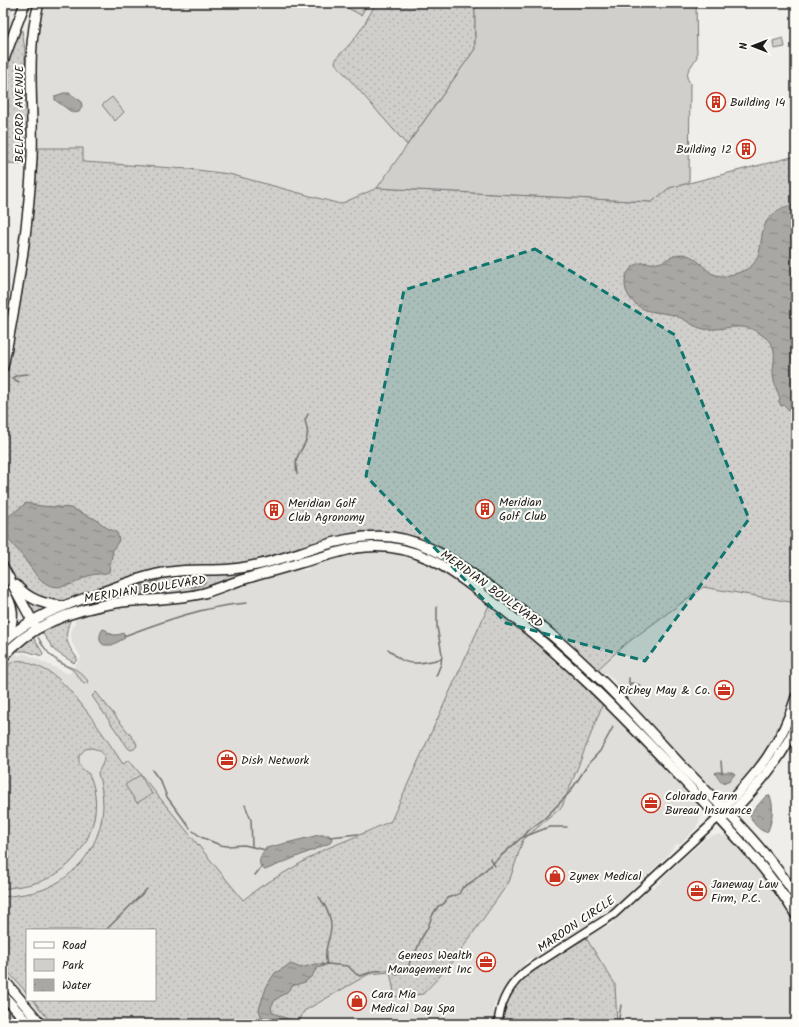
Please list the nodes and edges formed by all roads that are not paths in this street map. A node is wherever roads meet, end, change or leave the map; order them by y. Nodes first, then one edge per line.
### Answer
1 (25, 3) edge
2 (39, 3) edge
3 (3, 62) edge
4 (3, 367) edge
5 (3, 567) edge
6 (6, 578) edge
7 (3, 589) edge
8 (63, 607) junction
9 (30, 621) junction
10 (35, 630) junction
11 (5, 640) edge
12 (3, 657) edge
13 (796, 697) edge
14 (796, 726) edge
15 (726, 812) junction
16 (718, 818) junction
17 (796, 896) edge
18 (796, 915) edge
19 (3, 979) edge
20 (3, 995) edge
21 (29, 1024) edge
22 (42, 1024) edge
23 (498, 1024) edge

1 - 3 main road, BELFORD AVENUE
2 - 4 main road, BELFORD AVENUE
5 - 6 main road
6 - 8 main road
6 - 9 main road
7 - 11 main road
8 - 9 main road, MERIDIAN BOULEVARD
8 - 15 main road, MERIDIAN BOULEVARD
9 - 10 main road
9 - 11 main road, MERIDIAN BOULEVARD
10 - 12 main road, MERIDIAN BOULEVARD
10 - 16 main road, MERIDIAN BOULEVARD
13 - 15 main road
14 - 15 main road
15 - 16 main road
15 - 17 main road, MERIDIAN BOULEVARD
16 - 18 main road, MERIDIAN BOULEVARD
16 - 23 street, MAROON CIRCLE
19 - 22 main road
20 - 21 main road

